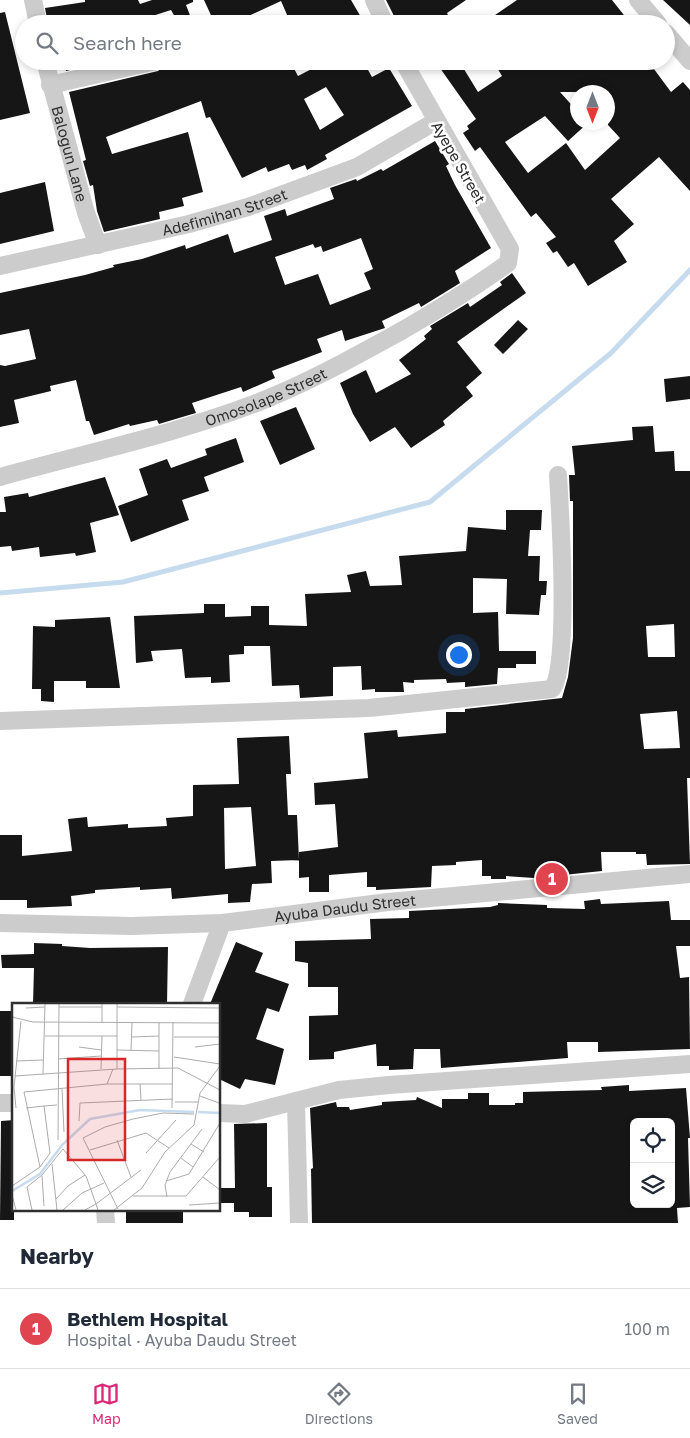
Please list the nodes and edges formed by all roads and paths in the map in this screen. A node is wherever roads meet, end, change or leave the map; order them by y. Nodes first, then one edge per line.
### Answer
1 (33, 0) edge
2 (374, 0) edge
3 (638, 0) edge
4 (36, 15) edge
5 (381, 15) edge
6 (650, 15) edge
7 (675, 44) edge
8 (690, 61) edge
9 (47, 70) edge
10 (115, 70) edge
11 (408, 70) edge
12 (50, 84) junction
13 (436, 121) junction
14 (98, 245) junction
15 (508, 263) joint
16 (0, 266) edge
17 (558, 475) dead end
18 (0, 477) edge
19 (0, 721) edge
20 (690, 874) edge
21 (0, 923) edge
22 (222, 923) junction
23 (192, 1003) edge
24 (690, 1064) edge
25 (296, 1101) junction
26 (220, 1113) edge
27 (106, 1210) edge
28 (106, 1223) edge
29 (299, 1223) edge

1 - 4 street
2 - 5 street
3 - 6 street
7 - 8 street
9 - 12 street, Balogun Lane
10 - 12 street
11 - 13 street, Ayepe Street
12 - 14 street, Balogun Lane
13 - 14 street, Adefimihan Street
13 - 15 street, Ayepe Street
14 - 16 street, Adefimihan Street
15 - 18 street, Omosolape Street
17 - 19 street
20 - 22 street, Ayuba Daudu Street
21 - 22 street, Ayuba Daudu Street
22 - 23 street
24 - 25 street
25 - 26 street
25 - 29 street
27 - 28 street

